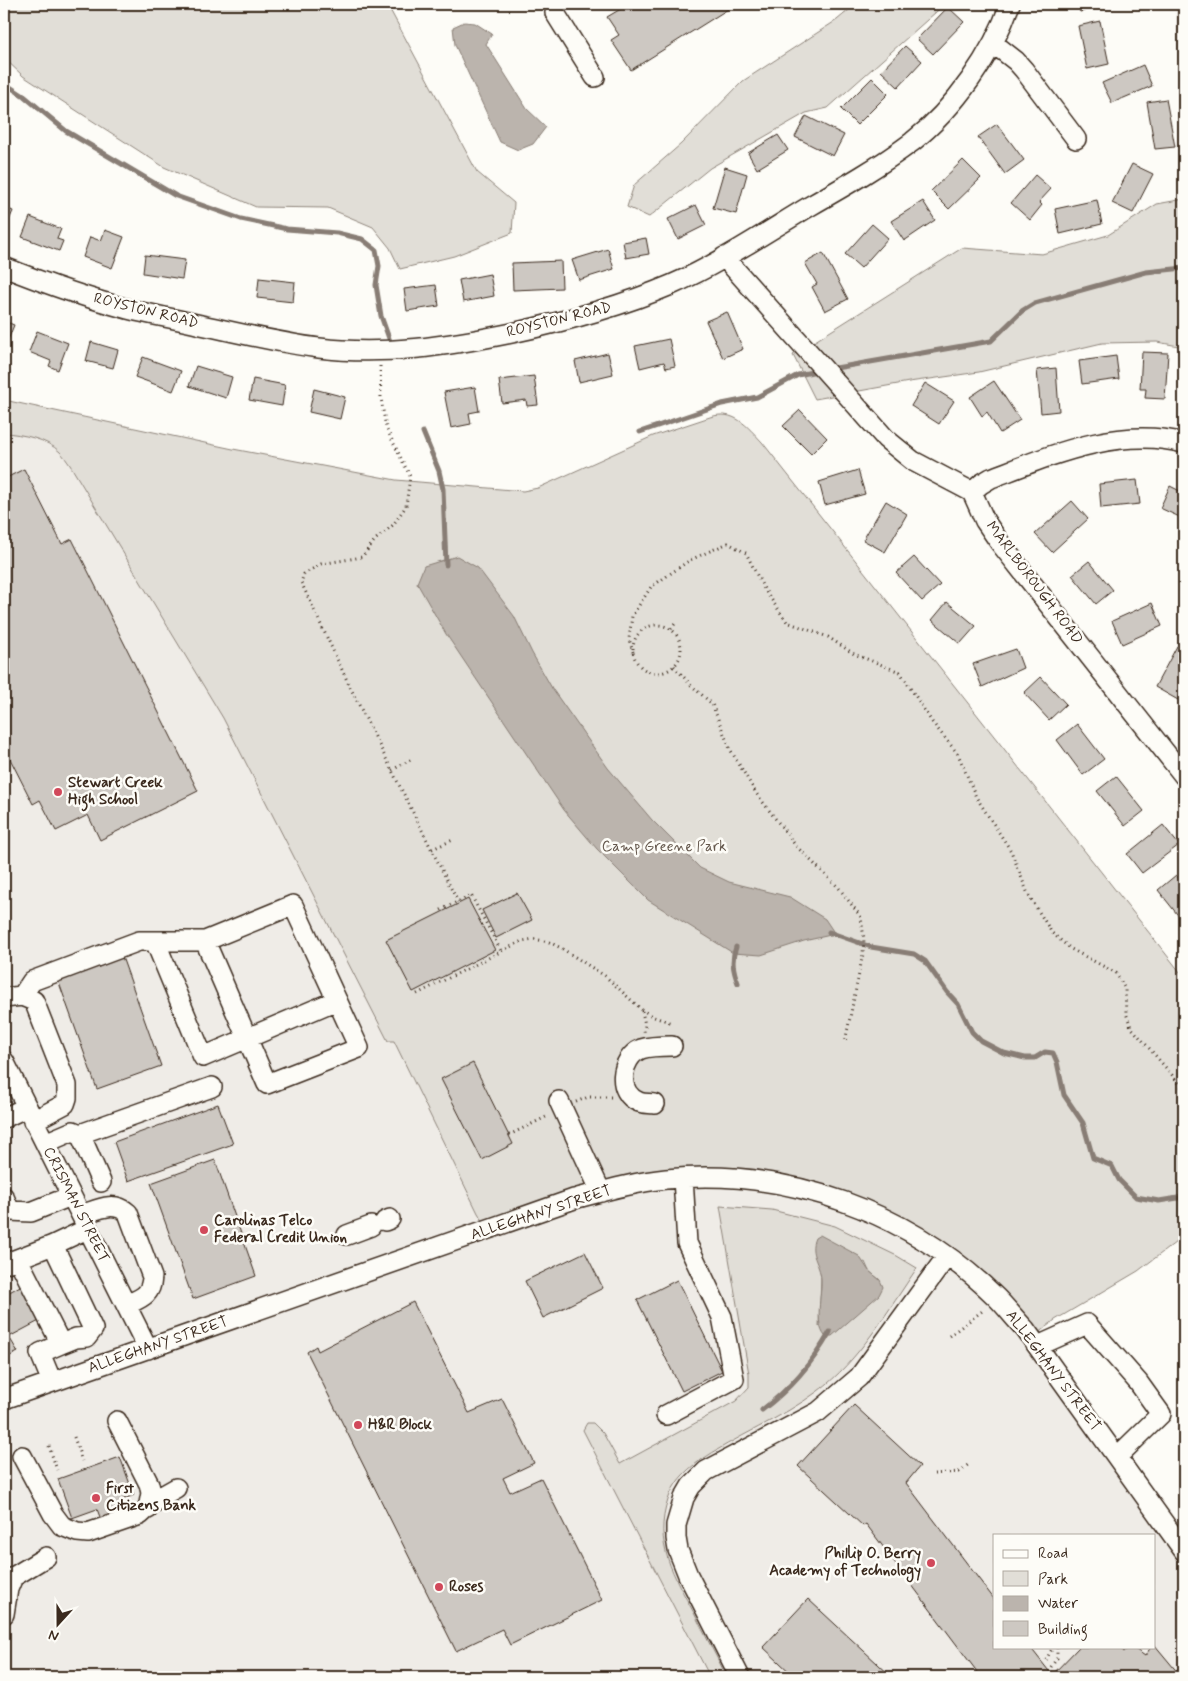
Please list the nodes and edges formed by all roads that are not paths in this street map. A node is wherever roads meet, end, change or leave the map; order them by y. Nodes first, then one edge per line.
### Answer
1 (1010, 4) edge
2 (558, 7) edge
3 (993, 43) junction
4 (595, 78) dead end
5 (1076, 139) dead end
6 (724, 258) junction
7 (4, 266) edge
8 (1184, 443) edge
9 (972, 492) junction
10 (1184, 776) edge
11 (155, 941) junction
12 (205, 941) junction
13 (13, 997) edge
14 (337, 1000) junction
15 (247, 1038) junction
16 (672, 1046) dead end
17 (4, 1062) edge
18 (212, 1087) dead end
19 (559, 1101) dead end
20 (655, 1104) dead end
21 (30, 1114) junction
22 (4, 1118) edge
23 (80, 1134) junction
24 (45, 1143) junction
25 (683, 1178) junction
26 (101, 1182) dead end
27 (602, 1192) junction
28 (71, 1196) junction
29 (4, 1197) edge
30 (84, 1222) junction
31 (382, 1222) dead end
32 (347, 1235) dead end
33 (53, 1246) junction
34 (947, 1256) junction
35 (11, 1262) edge
36 (126, 1305) junction
37 (87, 1337) junction
38 (61, 1344) junction
39 (1038, 1346) junction
40 (148, 1349) junction
41 (100, 1366) junction
42 (52, 1382) junction
43 (4, 1399) edge
44 (666, 1415) dead end
45 (117, 1421) dead end
46 (22, 1456) dead end
47 (1117, 1456) junction
48 (176, 1488) dead end
49 (148, 1509) junction
50 (1184, 1551) edge
51 (46, 1557) dead end
52 (4, 1614) edge
53 (740, 1677) edge

1 - 3 street, ROYSTON ROAD
2 - 4 street
3 - 5 street
3 - 6 street, ROYSTON ROAD
6 - 7 street, ROYSTON ROAD
6 - 9 street
8 - 9 street
9 - 10 street, MARLBOROUGH ROAD
11 - 12 street
11 - 13 street
11 - 15 street
12 - 14 street
12 - 15 street
13 - 21 street
14 - 15 street
14 - 15 street
16 - 20 street
17 - 21 street, CRISMAN STREET
18 - 23 street
19 - 27 street
21 - 22 street
21 - 24 street, CRISMAN STREET
23 - 24 street
23 - 26 street
24 - 28 street, CRISMAN STREET
25 - 27 street, ALLEGHANY STREET
25 - 34 street, ALLEGHANY STREET
25 - 44 street
27 - 40 street, ALLEGHANY STREET
28 - 29 street
28 - 30 street, CRISMAN STREET
30 - 33 street
30 - 36 street, CRISMAN STREET
30 - 36 street
31 - 32 street
33 - 35 street
33 - 37 street
34 - 39 street, ALLEGHANY STREET
34 - 53 street
35 - 38 street
36 - 40 street, CRISMAN STREET
37 - 38 street
37 - 41 street
38 - 42 street
39 - 47 street, ALLEGHANY STREET
39 - 47 street
40 - 41 street, ALLEGHANY STREET
41 - 42 street, ALLEGHANY STREET
42 - 43 street, ALLEGHANY STREET
45 - 49 street
46 - 49 street
47 - 50 street, ALLEGHANY STREET
48 - 49 street
51 - 52 street

